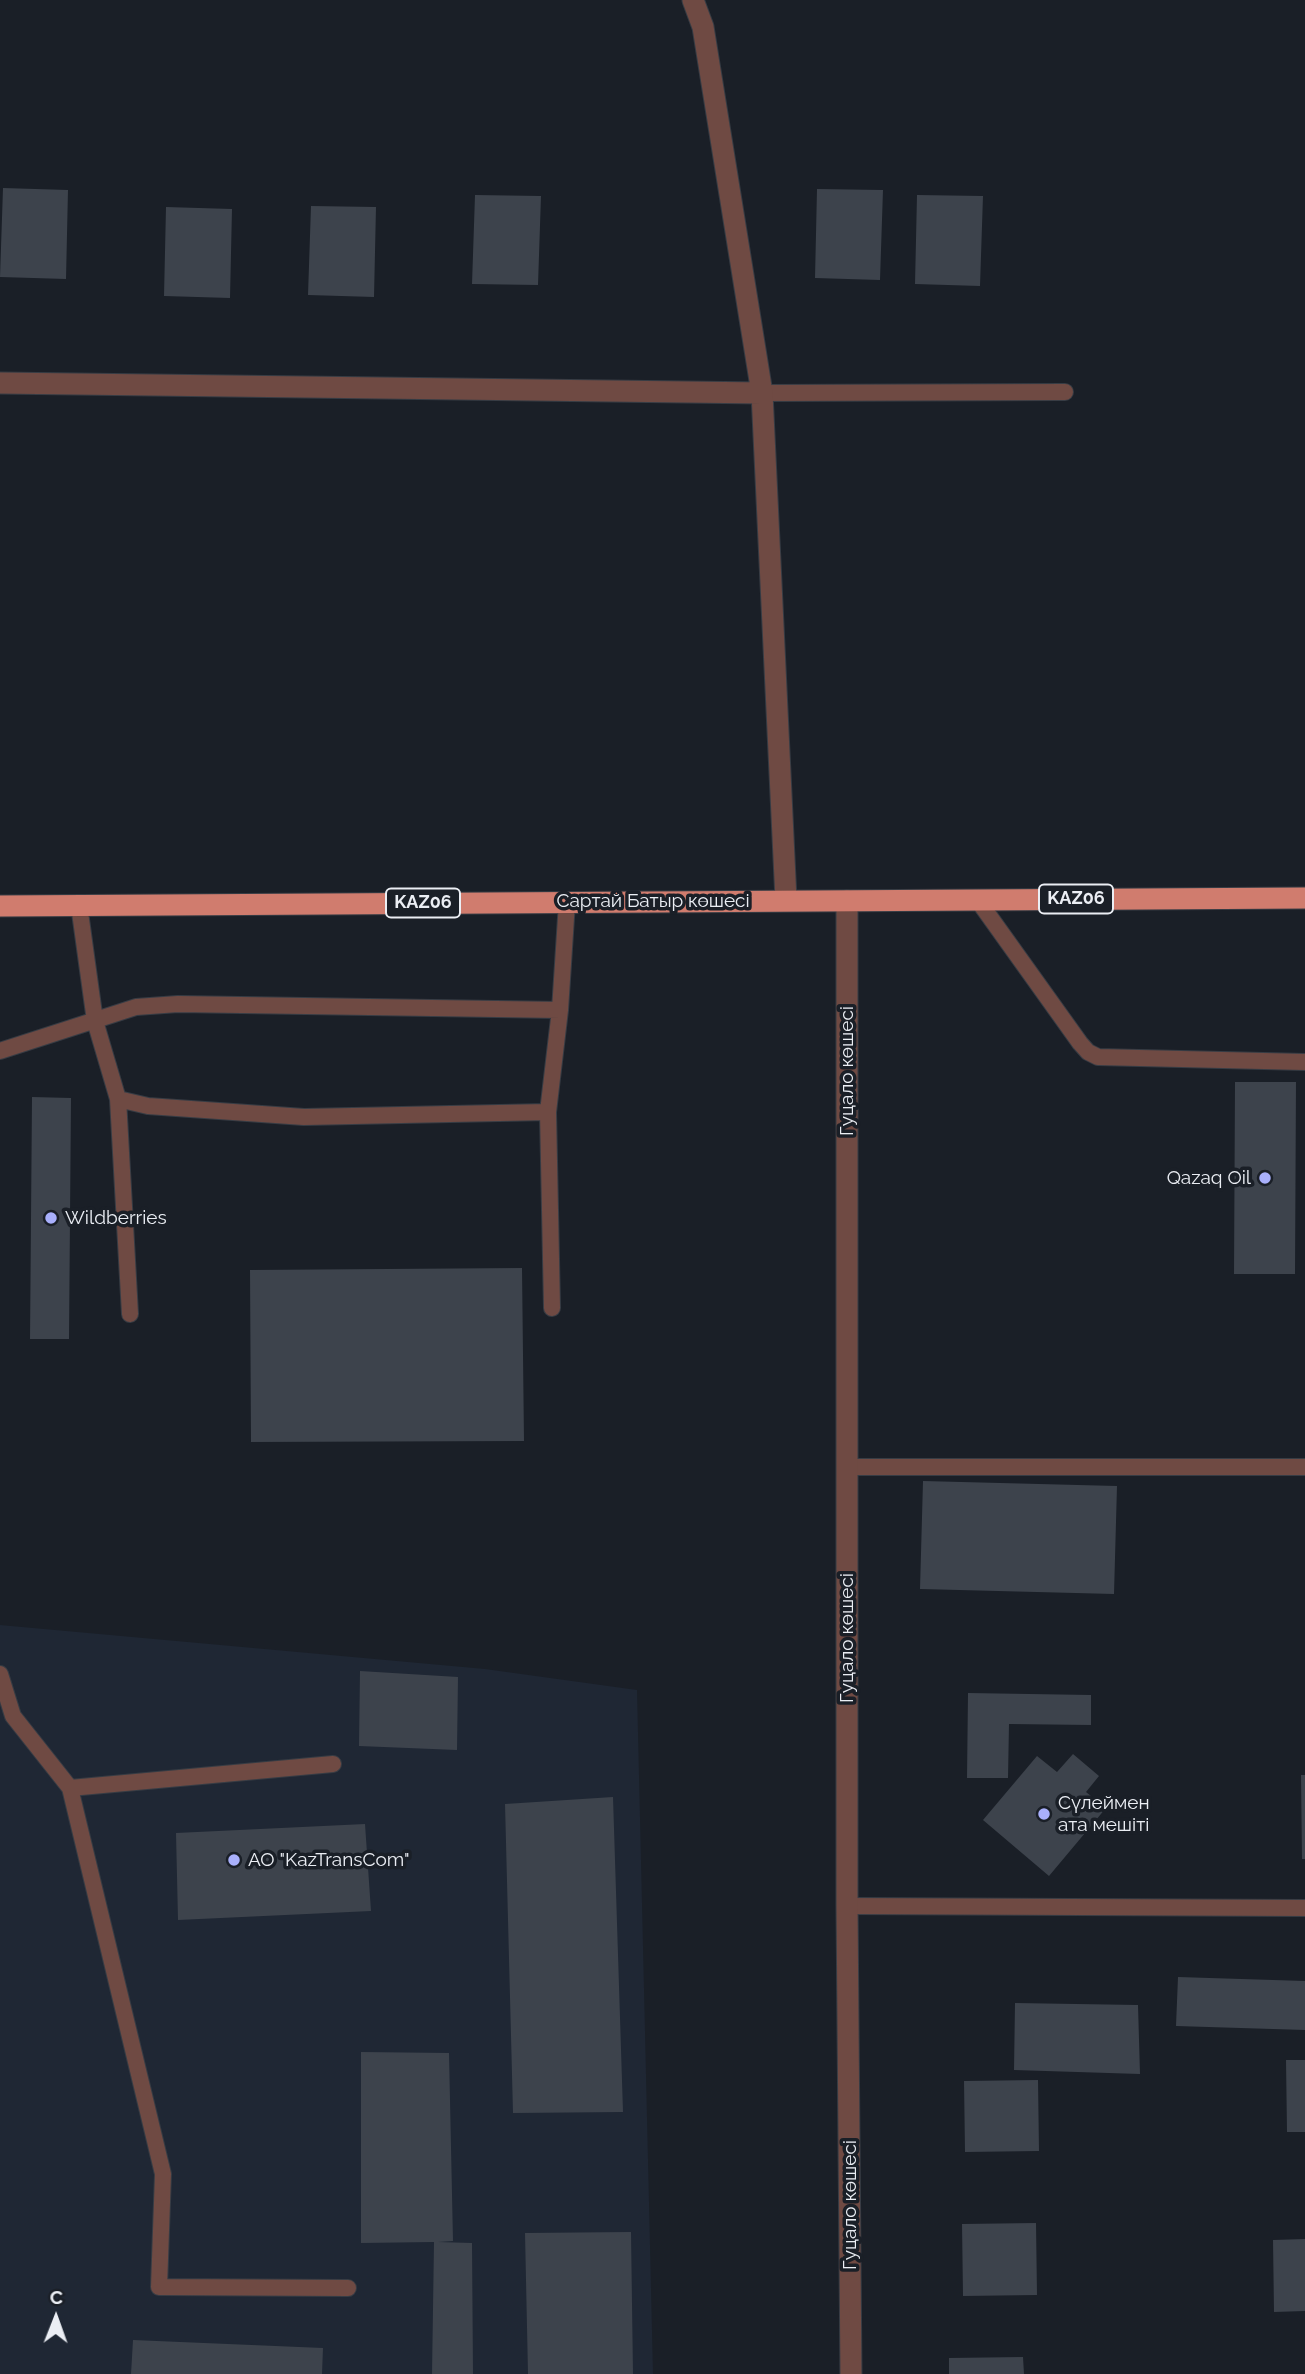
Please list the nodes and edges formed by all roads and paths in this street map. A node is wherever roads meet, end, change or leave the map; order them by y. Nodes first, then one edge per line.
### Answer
1 (693, 0) edge
2 (0, 383) edge
3 (1065, 392) dead end
4 (762, 393) junction
5 (1305, 898) edge
6 (977, 899) junction
7 (786, 900) junction
8 (846, 901) junction
9 (567, 902) junction
10 (79, 905) junction
11 (0, 906) edge
12 (560, 1010) junction
13 (95, 1021) junction
14 (0, 1051) edge
15 (1305, 1062) edge
16 (118, 1100) junction
17 (548, 1112) junction
18 (552, 1308) dead end
19 (130, 1314) dead end
20 (1305, 1467) edge
21 (847, 1468) junction
22 (0, 1674) edge
23 (333, 1764) dead end
24 (70, 1788) junction
25 (847, 1906) junction
26 (1305, 1908) edge
27 (348, 2288) dead end
28 (851, 2374) edge

1 - 4 street
2 - 4 street
3 - 4 lane
4 - 7 street
5 - 6 highway, Сартай Батыр көшесі / KАZ06
6 - 8 highway, Сартай Батыр көшесі / KАZ06
6 - 15 lane
7 - 8 highway, Сартай Батыр көшесі / KАZ06
7 - 9 highway, Сартай Батыр көшесі / KАZ06
8 - 21 street, Гуцало көшесі
9 - 10 highway, Сартай Батыр көшесі / KАZ06
9 - 12 lane
10 - 11 highway, Сартай Батыр көшесі / KАZ06
10 - 13 lane
12 - 13 lane
12 - 17 lane
13 - 14 lane
13 - 16 lane
16 - 17 lane
16 - 19 lane
17 - 18 lane
20 - 21 lane
21 - 25 street, Гуцало көшесі
22 - 24 lane
23 - 24 lane
24 - 27 lane
25 - 26 lane
25 - 28 street, Гуцало көшесі

